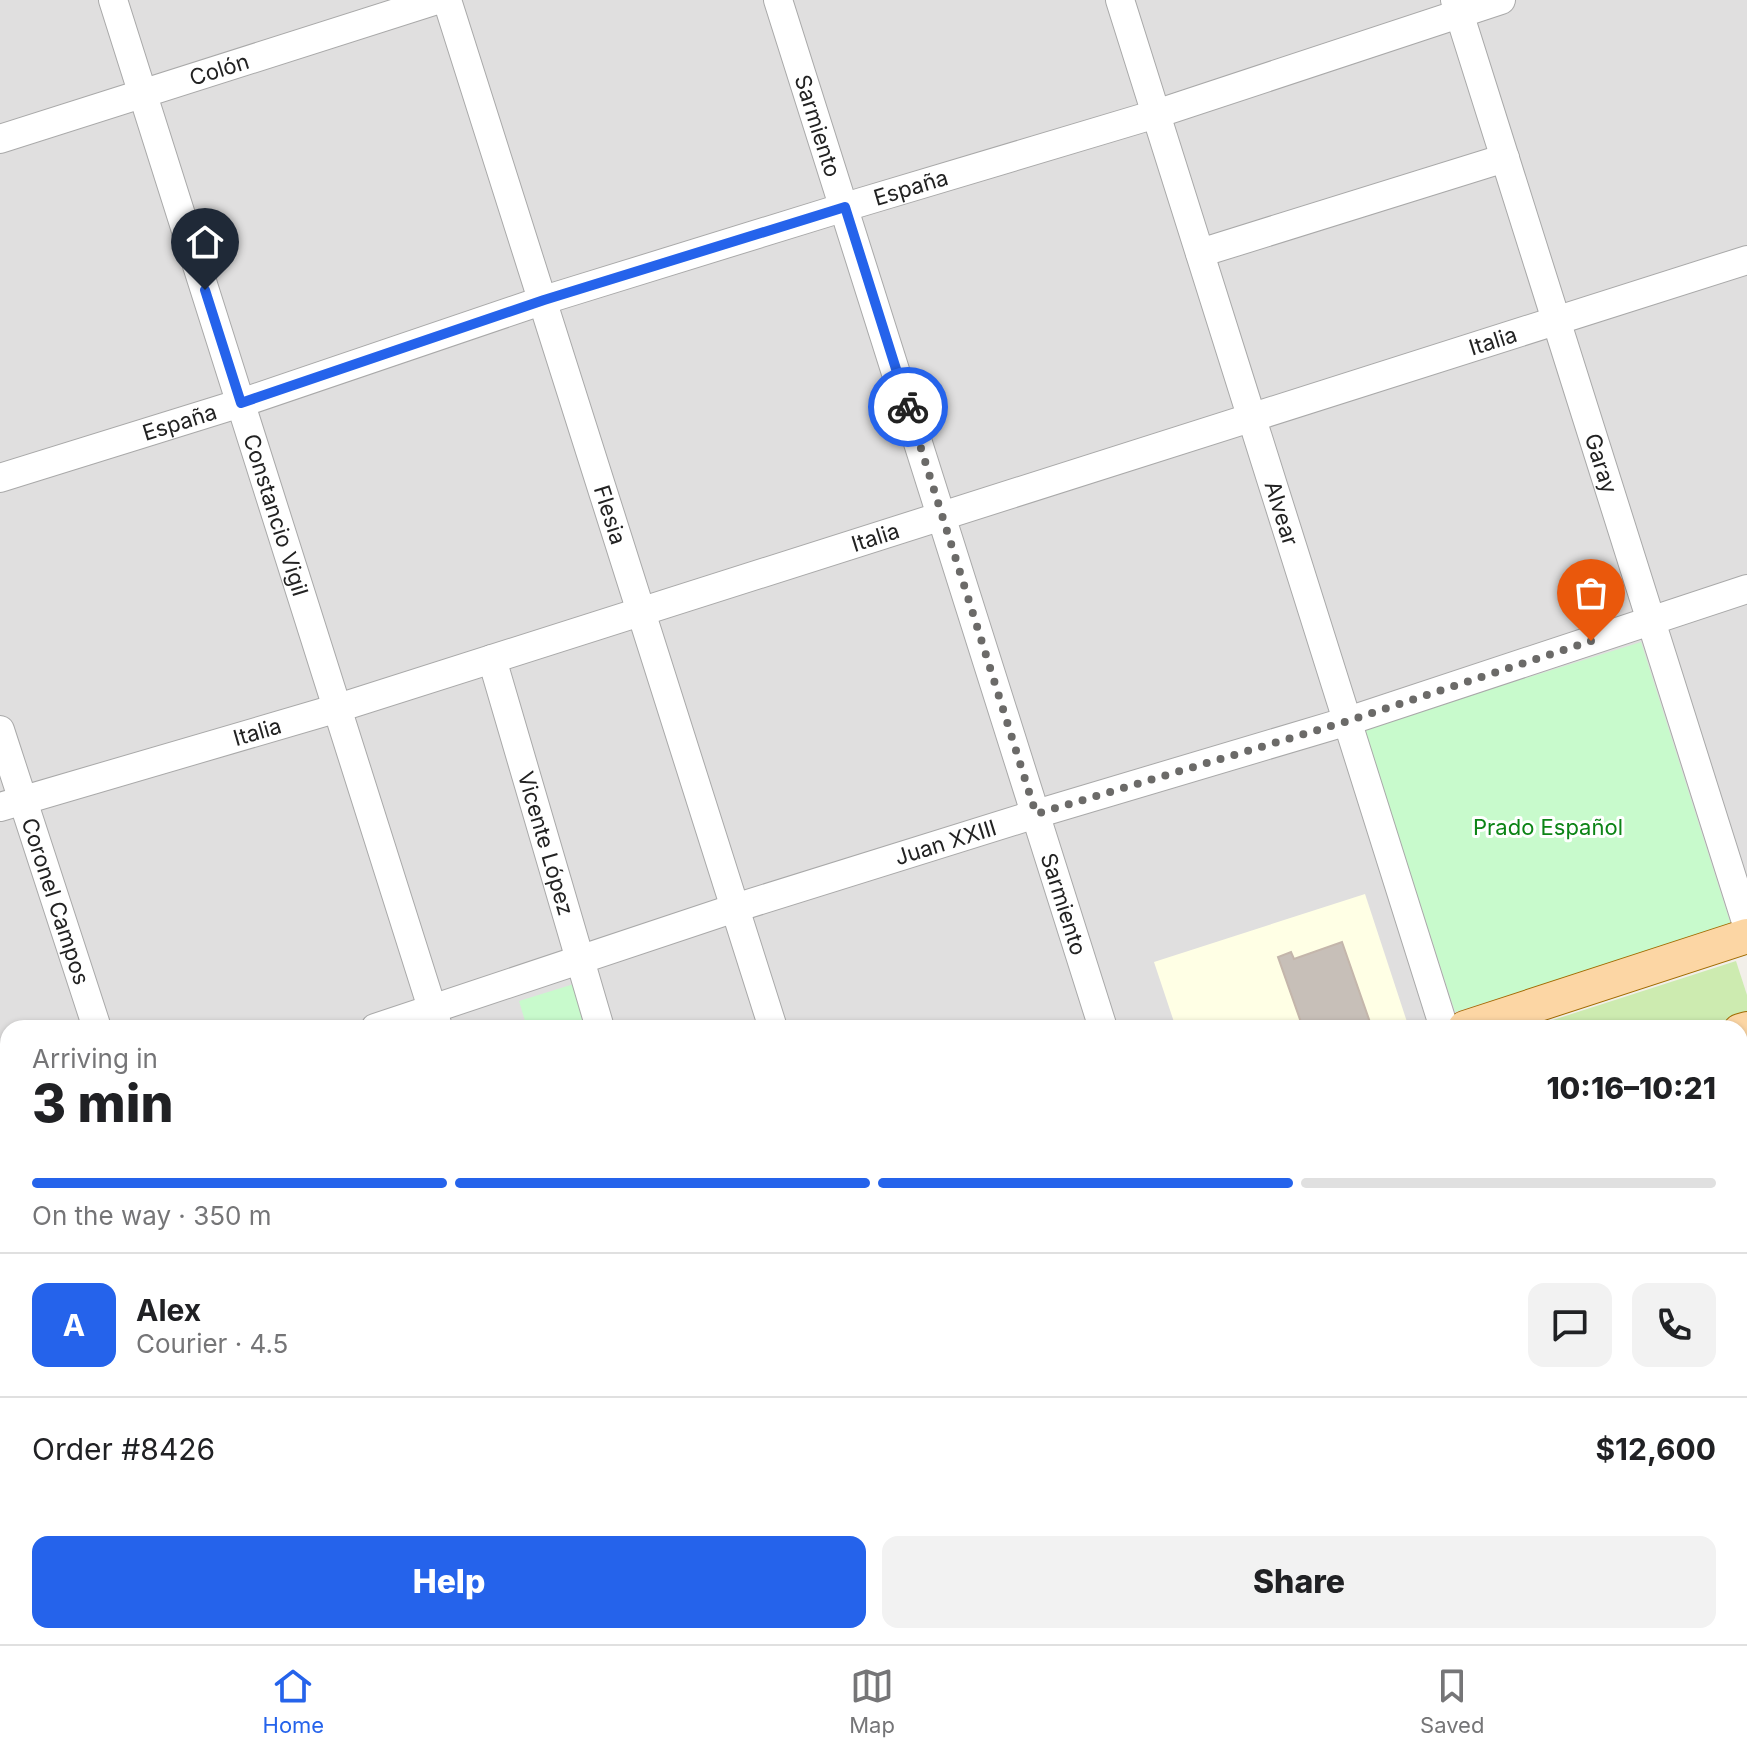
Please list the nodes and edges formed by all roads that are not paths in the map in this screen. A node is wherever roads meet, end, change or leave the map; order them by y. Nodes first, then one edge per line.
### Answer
1 (113, 0) edge
2 (437, 0) edge
3 (447, 0) edge
4 (778, 0) edge
5 (1120, 0) edge
6 (1501, 0) edge
7 (1458, 7) edge
8 (142, 94) junction
9 (1156, 114) junction
10 (0, 139) edge
11 (1505, 158) junction
12 (845, 207) junction
13 (1200, 253) junction
14 (1747, 260) edge
15 (544, 300) junction
16 (1556, 320) junction
17 (241, 403) junction
18 (1252, 417) junction
19 (0, 478) edge
20 (942, 516) junction
21 (1747, 589) edge
22 (642, 611) junction
23 (1651, 621) junction
24 (492, 659) junction
25 (338, 708) junction
26 (1348, 721) junction
27 (0, 730) edge
28 (11, 804) edge
29 (1036, 814) junction
30 (735, 908) junction
31 (1747, 925) edge
32 (1747, 936) edge
33 (579, 960) junction
34 (436, 1019) edge
35 (94, 1020) edge
36 (598, 1020) edge
37 (770, 1020) edge
38 (1100, 1020) edge
39 (1441, 1020) edge
40 (1490, 1020) edge

1 - 8 street, Constancio Vigil
2 - 8 street, Colón
3 - 15 street, Flesia
4 - 12 street, Sarmiento
5 - 9 street, Alvear
6 - 7 street, España
7 - 9 street, España
7 - 11 street, Garay
8 - 10 street, Colón
8 - 17 street, Constancio Vigil
9 - 12 street, España
9 - 13 street, Alvear
11 - 13 street
11 - 16 street, Garay
12 - 15 street, España
12 - 20 street, Sarmiento
13 - 18 street, Alvear
14 - 16 street, Italia
15 - 17 street, España
15 - 22 street, Flesia
16 - 18 street, Italia
16 - 23 street, Garay
17 - 19 street, España
17 - 25 street, Constancio Vigil
18 - 20 street, Italia
18 - 26 street, Alvear
20 - 22 street, Italia
20 - 29 street, Sarmiento
21 - 23 street, Juan XXIII
22 - 24 street, Italia
22 - 30 street, Flesia
23 - 26 street, Juan XXIII
23 - 31 street, Garay
24 - 25 street, Italia
24 - 33 street, Vicente López
25 - 28 street, Italia
25 - 34 street, Constancio Vigil
26 - 29 street, Juan XXIII
26 - 39 street, Alvear
27 - 28 street, Coronel Campos
28 - 35 street, Coronel Campos
29 - 30 street, Juan XXIII
29 - 38 street, Sarmiento
30 - 33 street, Juan XXIII
30 - 37 street, Flesia
32 - 40 main road
33 - 34 street, Juan XXIII
33 - 36 street, Vicente López

